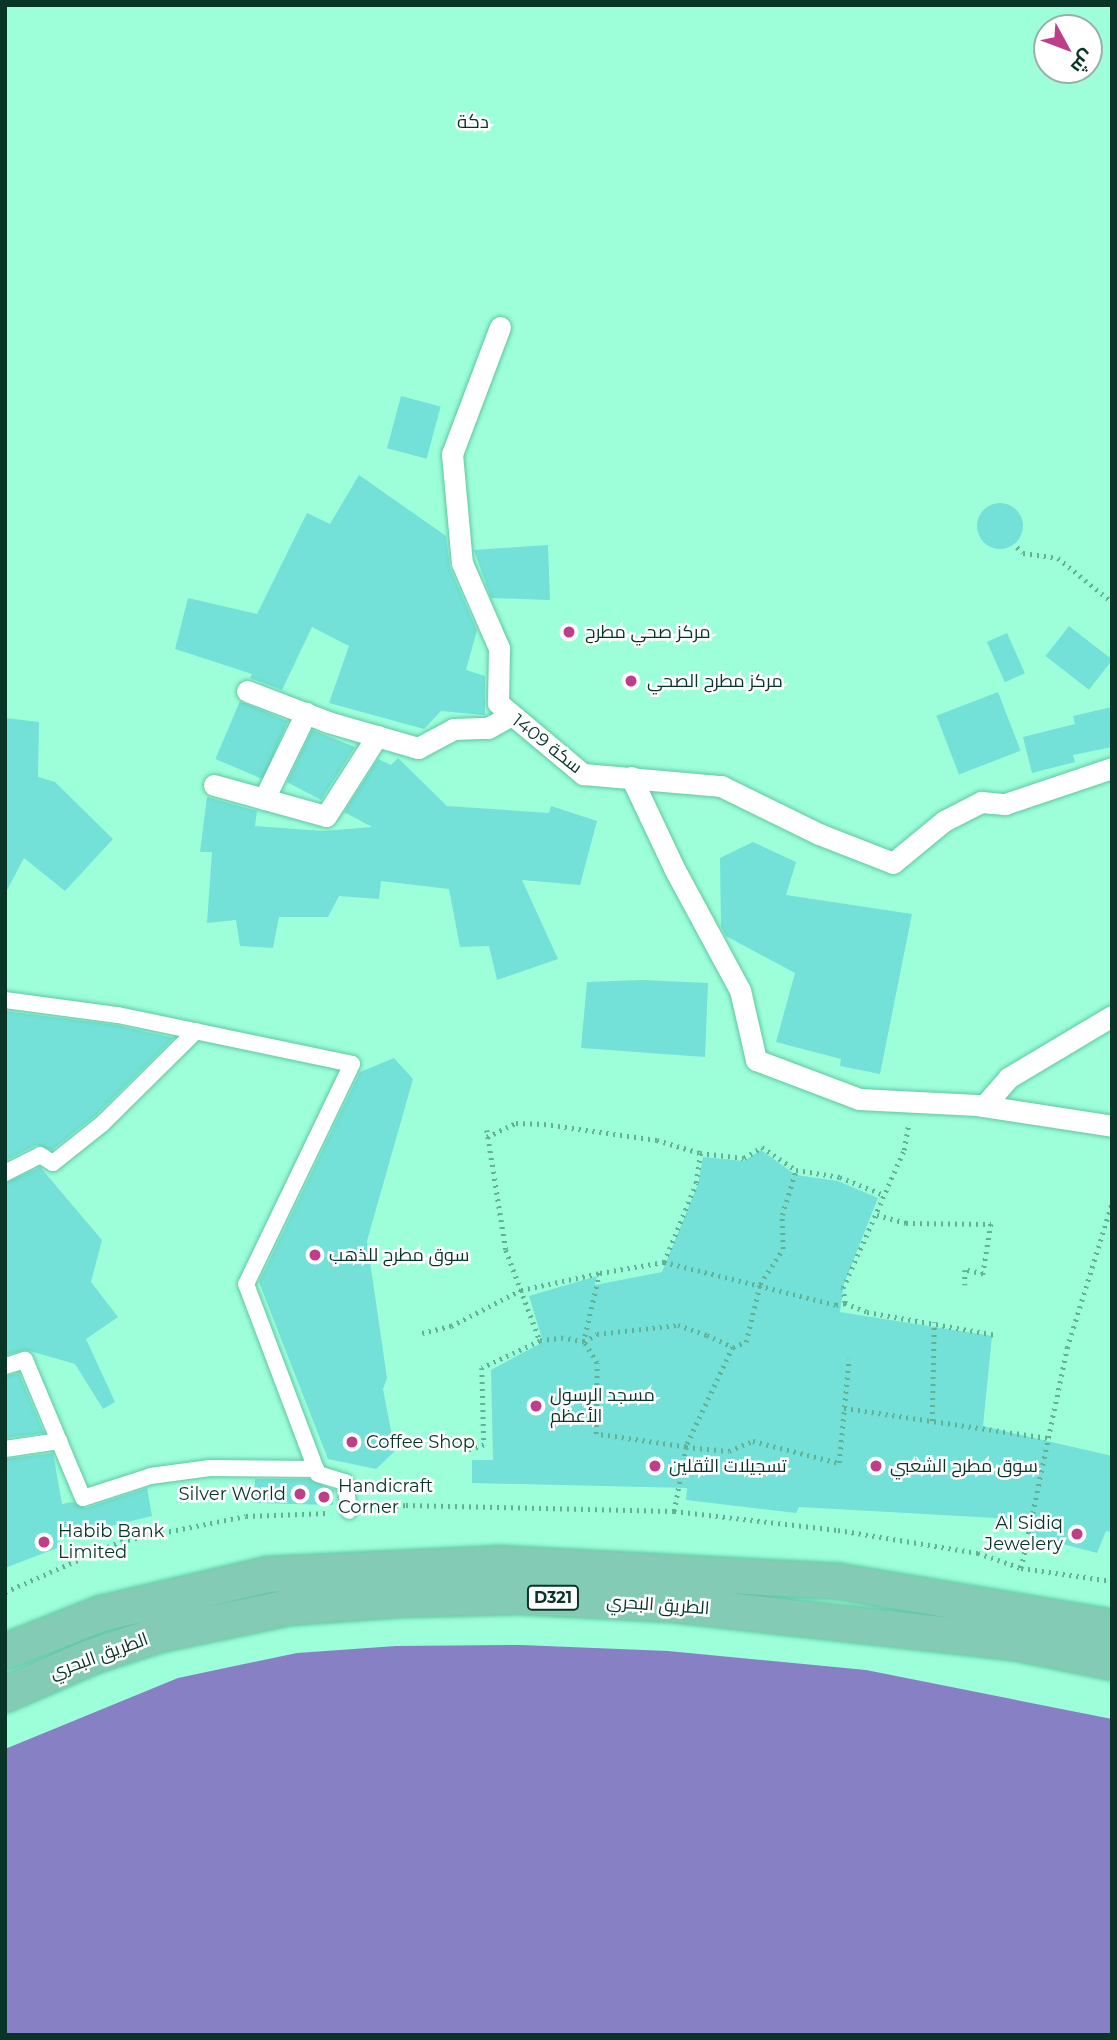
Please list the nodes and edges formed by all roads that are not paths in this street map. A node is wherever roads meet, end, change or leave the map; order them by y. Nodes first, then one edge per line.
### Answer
1 (500, 327) dead end
2 (247, 691) dead end
3 (306, 713) junction
4 (510, 716) junction
5 (377, 736) junction
6 (1112, 768) edge
7 (631, 777) junction
8 (214, 785) dead end
9 (264, 799) junction
10 (5, 1000) edge
11 (1112, 1016) edge
12 (196, 1031) junction
13 (984, 1106) junction
14 (1112, 1126) edge
15 (5, 1172) edge
16 (5, 1366) edge
17 (59, 1441) junction
18 (5, 1449) edge
19 (316, 1469) junction
20 (349, 1511) dead end
21 (1112, 1627) edge
22 (5, 1651) edge
23 (1112, 1662) edge
24 (5, 1694) edge

1 - 4 street, 1409 سكة
2 - 3 street
3 - 5 street
3 - 9 street
4 - 5 street
4 - 7 street, 1409 سكة
5 - 9 street
6 - 7 street, 1409 سكة
7 - 13 street
8 - 9 street
10 - 12 street
11 - 13 street
12 - 15 street
12 - 19 street
13 - 14 street
16 - 17 street
17 - 18 street
17 - 19 street
19 - 20 street
21 - 22 main road, الطريق البحري / D321
23 - 24 main road, الطريق البحري / D321

